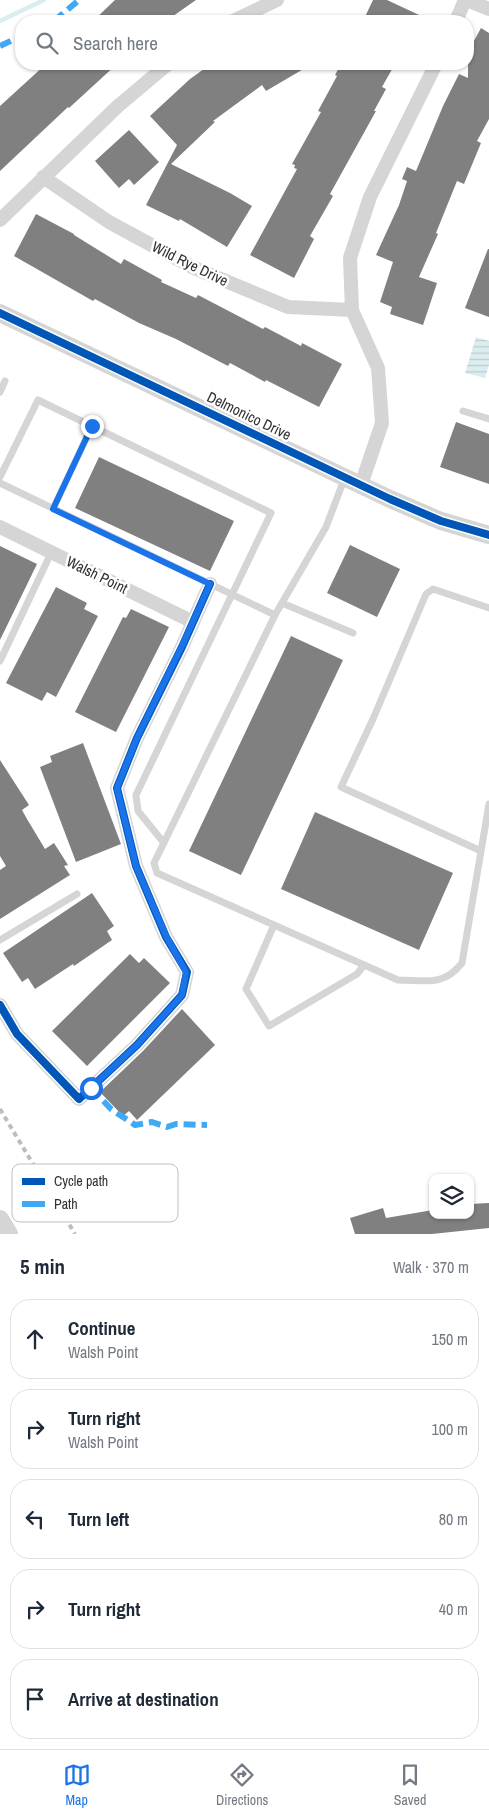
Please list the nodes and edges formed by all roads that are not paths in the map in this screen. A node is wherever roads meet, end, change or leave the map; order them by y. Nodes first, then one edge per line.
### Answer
1 (277, 0) edge
2 (466, 0) edge
3 (489, 9) edge
4 (246, 15) edge
5 (459, 15) edge
6 (161, 70) edge
7 (433, 70) edge
8 (43, 177) junction
9 (0, 220) edge
10 (352, 310) junction
11 (0, 313) edge
12 (5, 381) dead end
13 (0, 392) edge
14 (463, 411) dead end
15 (489, 419) edge
16 (92, 426) junction
17 (0, 477) edge
18 (345, 478) junction
19 (0, 484) edge
20 (361, 485) junction
21 (53, 509) junction
22 (0, 528) edge
23 (489, 535) edge
24 (51, 553) junction
25 (210, 584) junction
26 (232, 594) junction
27 (282, 603) junction
28 (489, 608) edge
29 (275, 615) junction
30 (193, 622) junction
31 (353, 633) dead end
32 (0, 661) edge
33 (489, 804) edge
34 (164, 844) junction
35 (482, 851) junction
36 (77, 894) dead end
37 (274, 925) junction
38 (0, 940) edge
39 (364, 965) junction
40 (0, 1005) edge
41 (0, 1219) edge
42 (9, 1234) edge

1 - 4 street
2 - 3 street
2 - 5 street
6 - 8 street
7 - 10 street
8 - 9 street
8 - 10 street, Wild Rye Drive
10 - 20 street
11 - 18 street, Delmonico Drive
12 - 13 lane
14 - 15 lane
16 - 17 lane
16 - 21 lane
16 - 26 lane
18 - 20 street, Delmonico Drive
18 - 27 lane
19 - 21 lane
20 - 23 street, Delmonico Drive
21 - 25 lane
22 - 24 street, Walsh Point
24 - 30 street, Walsh Point
24 - 32 lane
25 - 26 lane
25 - 30 street
26 - 29 lane
26 - 34 lane
27 - 29 lane
27 - 31 lane
28 - 35 lane
29 - 34 lane
30 - 40 street
33 - 35 lane
34 - 37 lane
35 - 39 lane
36 - 38 lane
37 - 39 lane
37 - 39 lane
41 - 42 street

